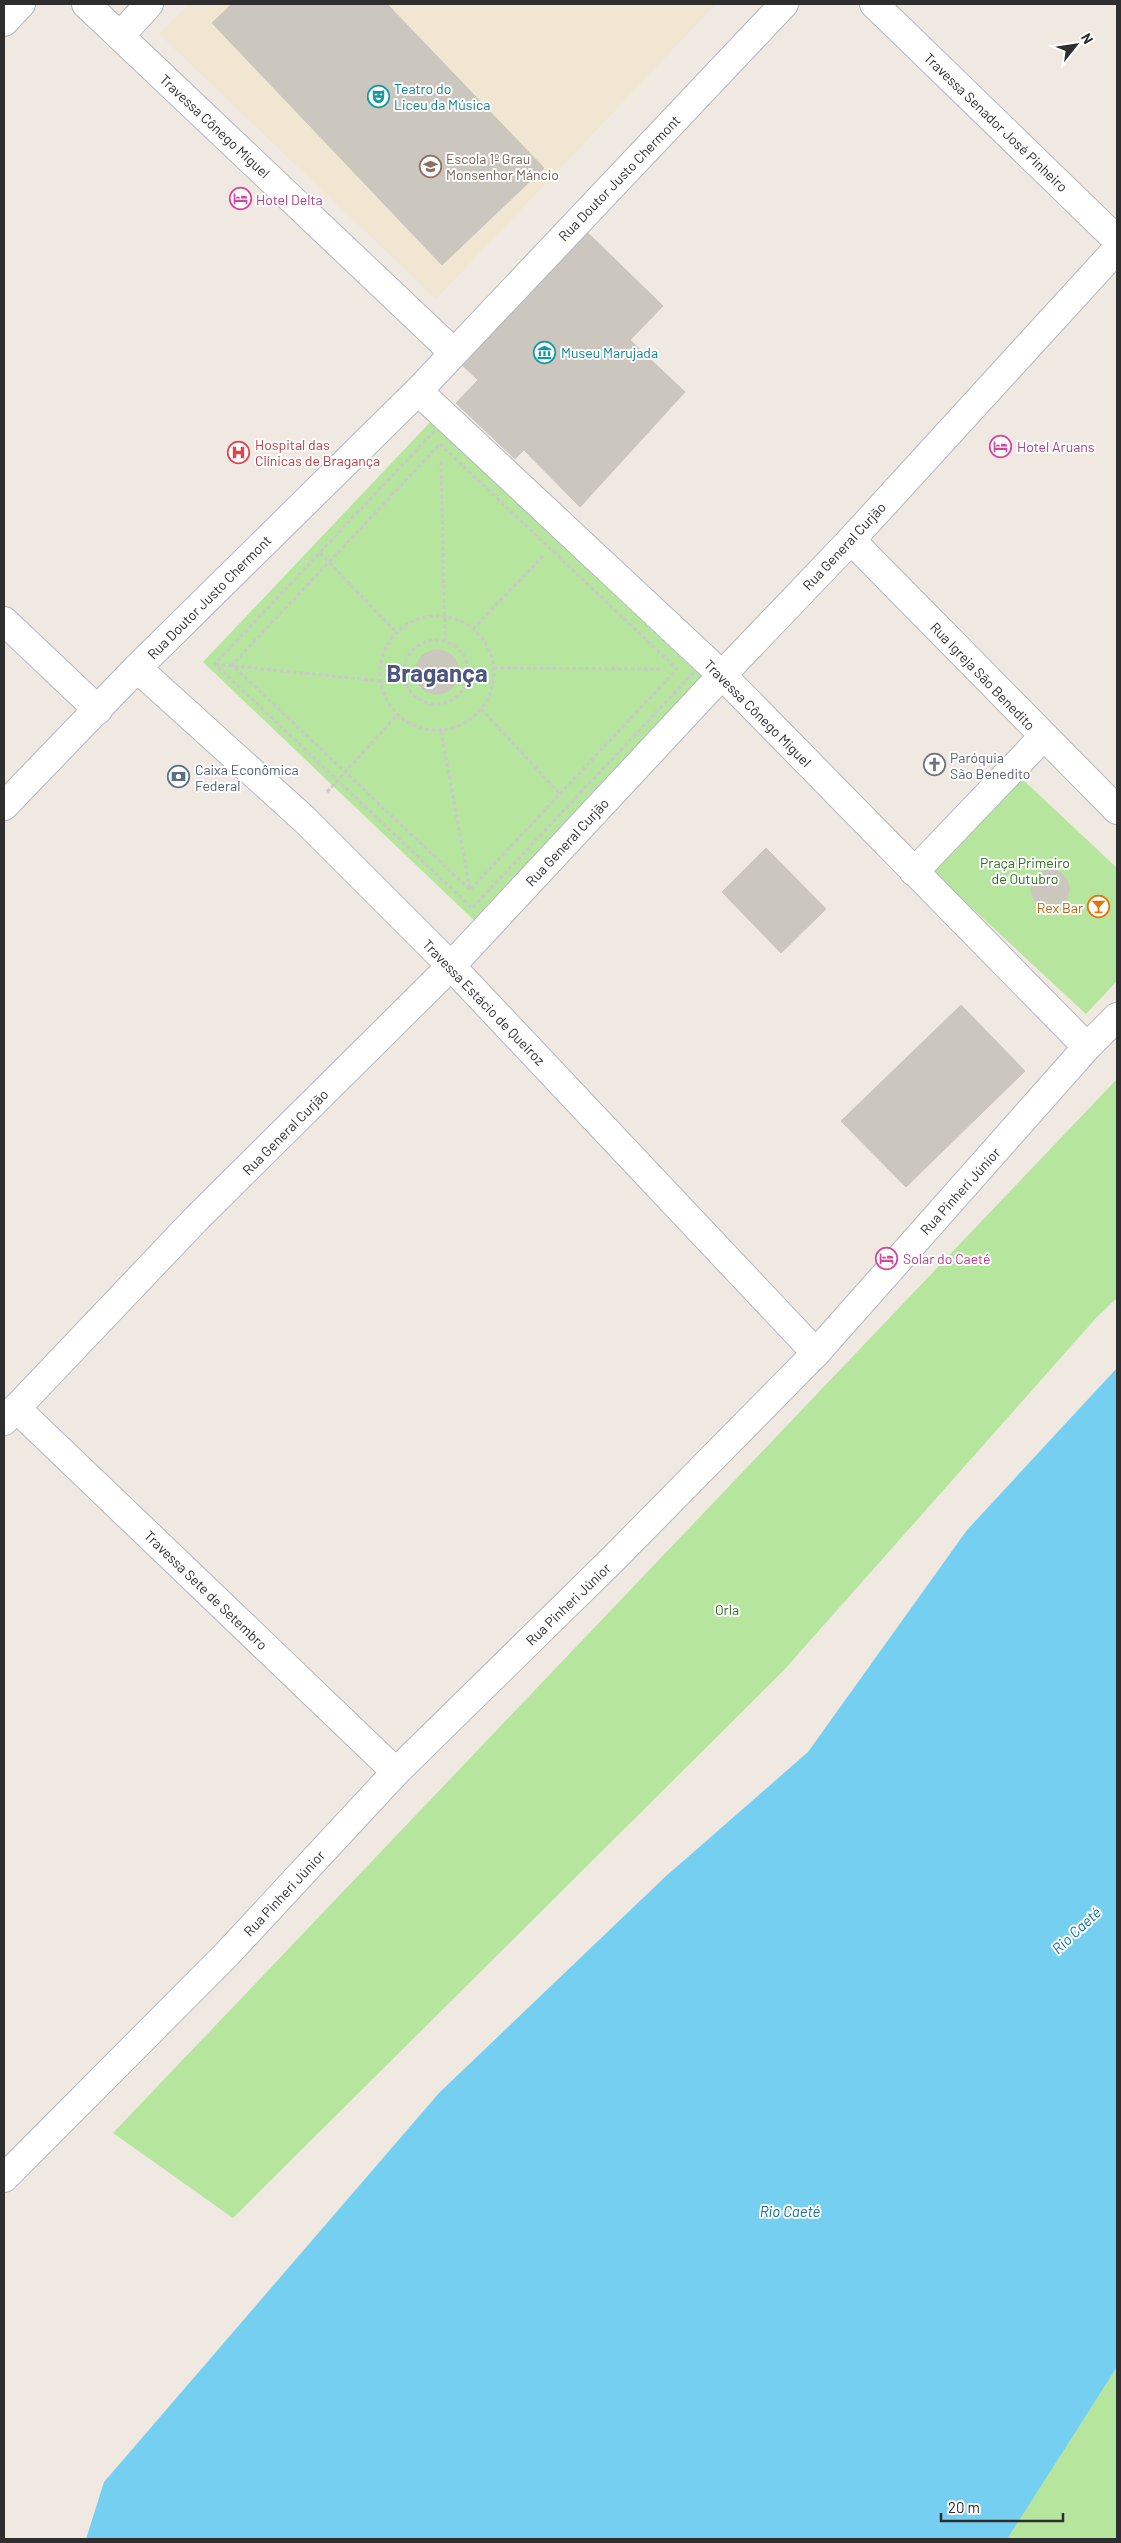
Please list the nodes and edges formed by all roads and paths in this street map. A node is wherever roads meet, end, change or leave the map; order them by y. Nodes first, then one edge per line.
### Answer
1 (21, 4) edge
2 (86, 4) edge
3 (149, 4) edge
4 (784, 4) edge
5 (874, 4) edge
6 (4, 22) edge
7 (120, 36) junction
8 (1117, 240) edge
9 (1117, 249) edge
10 (453, 352) junction
11 (418, 391) junction
12 (439, 426) junction
13 (440, 444) junction
14 (558, 539) junction
15 (851, 540) junction
16 (550, 548) junction
17 (320, 553) junction
18 (329, 563) junction
19 (444, 616) junction
20 (4, 621) edge
21 (473, 629) junction
22 (396, 632) junction
23 (444, 640) junction
24 (215, 664) junction
25 (232, 665) junction
26 (137, 668) junction
27 (494, 668) junction
28 (677, 669) junction
29 (709, 673) junction
30 (380, 681) junction
31 (481, 709) junction
32 (98, 710) junction
33 (397, 714) junction
34 (441, 730) junction
35 (1043, 737) junction
36 (344, 772) junction
37 (337, 780) junction
38 (560, 794) junction
39 (570, 804) junction
40 (4, 806) edge
41 (1117, 810) edge
42 (304, 820) junction
43 (914, 872) junction
44 (470, 890) junction
45 (472, 908) junction
46 (451, 966) junction
47 (1117, 1016) edge
48 (1087, 1048) junction
49 (816, 1353) junction
50 (10, 1414) edge
51 (396, 1772) junction
52 (4, 2178) edge

1 - 6 street
2 - 7 street, Travessa Cônego Miguel
3 - 7 street
4 - 10 street, Rua Doutor Justo Chermont
5 - 8 street, Travessa Senador José Pinheiro
7 - 10 street, Travessa Cônego Miguel
9 - 15 street, Rua General Curjão
10 - 11 street, Rua Doutor Justo Chermont
11 - 26 street, Rua Doutor Justo Chermont
11 - 29 street, Travessa Cônego Miguel
12 - 13 path
12 - 14 path
12 - 17 path
13 - 16 path
13 - 18 path
13 - 19 path
14 - 16 path
14 - 29 path
15 - 29 street, Rua General Curjão
15 - 35 street, Rua Igreja São Benedito
16 - 21 path
16 - 28 path
17 - 18 path
17 - 24 path
18 - 22 path
18 - 25 path
19 - 21 path
19 - 22 path
19 - 23 path
20 - 32 street
21 - 27 path
22 - 30 path
23 - 23 path
24 - 25 path
24 - 37 path
25 - 30 path
25 - 36 path
26 - 32 street, Rua Doutor Justo Chermont
26 - 42 street, Travessa Estácio de Queiroz
27 - 28 path
27 - 31 path
28 - 29 path
28 - 38 path
29 - 39 path
29 - 43 street, Travessa Cônego Miguel
29 - 46 street, Rua General Curjão
30 - 33 path
31 - 34 path
31 - 38 path
32 - 40 street, Rua Doutor Justo Chermont
33 - 34 path
33 - 36 path
34 - 44 path
35 - 41 street, Rua Igreja São Benedito
35 - 43 street
36 - 37 path
36 - 44 path
37 - 42 path
37 - 45 path
38 - 39 path
38 - 44 path
39 - 45 path
42 - 46 street, Travessa Estácio de Queiroz
43 - 48 street, Travessa Cônego Miguel
44 - 45 path
46 - 49 street, Travessa Estácio de Queiroz
46 - 50 street, Rua General Curjão
47 - 48 street, Rua Pinheri Júnior
48 - 49 street, Rua Pinheri Júnior
49 - 51 street, Rua Pinheri Júnior
50 - 51 street, Travessa Sete de Setembro
51 - 52 street, Rua Pinheri Júnior

